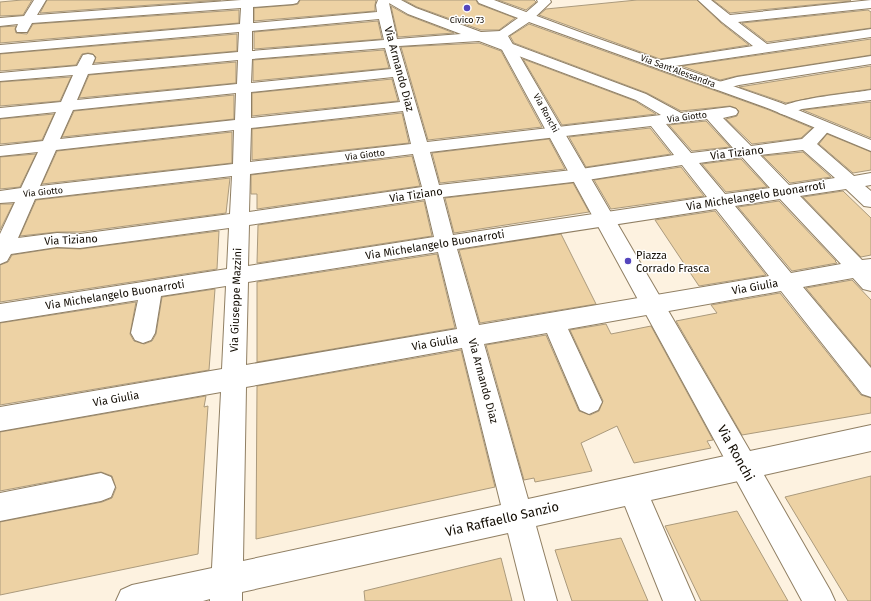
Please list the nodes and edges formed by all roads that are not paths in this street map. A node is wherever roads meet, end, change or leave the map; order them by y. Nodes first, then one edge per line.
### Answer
1 (40, 0) edge
2 (293, 0) edge
3 (483, 0) edge
4 (543, 0) edge
5 (704, 0) edge
6 (810, 0) edge
7 (247, 2) edge
8 (866, 3) edge
9 (387, 5) edge
10 (110, 7) edge
11 (824, 9) junction
12 (527, 18) junction
13 (838, 18) dead end
14 (726, 19) junction
15 (26, 20) junction
16 (0, 22) edge
17 (851, 26) dead end
18 (246, 27) junction
19 (869, 35) edge
20 (479, 36) junction
21 (96, 40) junction
22 (504, 40) junction
23 (391, 43) junction
24 (763, 48) junction
25 (5, 49) edge
26 (245, 56) junction
27 (871, 60) edge
28 (0, 64) edge
29 (661, 64) junction
30 (83, 69) junction
31 (400, 72) junction
32 (0, 77) edge
33 (720, 86) junction
34 (244, 89) junction
35 (871, 95) edge
36 (67, 105) junction
37 (409, 106) junction
38 (785, 110) junction
39 (730, 112) dead end
40 (0, 113) edge
41 (711, 114) junction
42 (678, 118) junction
43 (655, 121) junction
44 (243, 124) junction
45 (824, 127) junction
46 (556, 132) junction
47 (868, 142) edge
48 (807, 144) junction
49 (50, 146) junction
50 (420, 148) junction
51 (0, 151) edge
52 (747, 151) junction
53 (687, 159) junction
54 (241, 170) junction
55 (581, 175) junction
56 (871, 179) edge
57 (850, 182) junction
58 (432, 192) junction
59 (784, 192) junction
60 (28, 194) junction
61 (0, 197) edge
62 (871, 201) edge
63 (720, 202) junction
64 (605, 219) junction
65 (239, 220) junction
66 (446, 243) junction
67 (1, 250) edge
68 (866, 273) edge
69 (237, 276) junction
70 (786, 282) junction
71 (151, 289) junction
72 (653, 305) junction
73 (0, 313) edge
74 (553, 322) junction
75 (144, 333) dead end
76 (471, 337) junction
77 (234, 379) junction
78 (871, 386) edge
79 (589, 402) dead end
80 (0, 420) edge
81 (871, 438) edge
82 (743, 466) junction
83 (101, 487) dead end
84 (632, 490) junction
85 (0, 507) edge
86 (519, 515) junction
87 (226, 591) edge
88 (132, 601) edge
89 (541, 601) edge
90 (679, 601) edge
91 (819, 601) edge

1 - 15 street
2 - 7 street
3 - 12 street, Via Sant'Alessandra
4 - 12 street
5 - 14 street
6 - 11 street
7 - 10 street
7 - 18 street, Via Giuseppe Mazzini
8 - 11 street
9 - 18 street
9 - 20 street
9 - 23 street, Via Armando Diaz
10 - 15 street
10 - 21 street
11 - 13 street
11 - 14 street
12 - 22 street
12 - 29 street, Via Sant'Alessandra
14 - 24 street
15 - 16 street
15 - 25 street
17 - 19 street
18 - 21 street
18 - 26 street, Via Giuseppe Mazzini
19 - 24 street
20 - 22 street
20 - 23 street
21 - 25 street
21 - 30 street
22 - 42 street
22 - 46 street, Via Ronchi
23 - 26 street
23 - 31 street, Via Armando Diaz
24 - 29 street
25 - 28 street
26 - 30 street
26 - 34 street, Via Giuseppe Mazzini
27 - 33 street
29 - 33 street, Via Sant'Alessandra
30 - 32 street
30 - 36 street
31 - 34 street
31 - 37 street, Via Armando Diaz
33 - 38 street, Via Sant'Alessandra
34 - 36 street
34 - 44 street, Via Giuseppe Mazzini
35 - 38 street
36 - 40 street
36 - 49 street
37 - 44 street
37 - 50 street, Via Armando Diaz
38 - 45 street, Via Sant'Alessandra
39 - 41 street, Via Giotto
41 - 42 street, Via Giotto
41 - 52 street
42 - 43 street, Via Giotto
43 - 46 street, Via Giotto
43 - 53 street
44 - 49 street
44 - 54 street, Via Giuseppe Mazzini
45 - 47 street, Via Sant'Alessandra
45 - 48 street
46 - 50 street, Via Giotto
46 - 55 street, Via Ronchi
48 - 52 street, Via Tiziano
48 - 57 street
49 - 51 street
49 - 60 street
50 - 54 street, Via Giotto
50 - 58 street, Via Armando Diaz
52 - 53 street, Via Tiziano
52 - 59 street
53 - 55 street, Via Tiziano
53 - 63 street
54 - 60 street, Via Giotto
54 - 65 street, Via Giuseppe Mazzini
55 - 58 street, Via Tiziano
55 - 64 street, Via Ronchi
56 - 57 street, Via Michelangelo Buonarroti
57 - 59 street, Via Michelangelo Buonarroti
57 - 62 street
58 - 65 street, Via Tiziano
58 - 66 street, Via Armando Diaz
59 - 63 street, Via Michelangelo Buonarroti
59 - 68 street
60 - 61 street, Via Giotto
60 - 67 street
63 - 64 street, Via Michelangelo Buonarroti
63 - 70 street
64 - 66 street, Via Michelangelo Buonarroti
64 - 72 street, Via Ronchi
65 - 67 street, Via Tiziano
65 - 69 street, Via Giuseppe Mazzini
66 - 69 street, Via Michelangelo Buonarroti
66 - 76 street, Via Armando Diaz
68 - 70 street, Via Giulia
69 - 71 street, Via Michelangelo Buonarroti
69 - 77 street, Via Giuseppe Mazzini
70 - 72 street, Via Giulia
70 - 78 street
71 - 73 street, Via Michelangelo Buonarroti
71 - 75 street
72 - 74 street, Via Giulia
72 - 82 street, Via Ronchi
74 - 76 street, Via Giulia
74 - 79 street
76 - 77 street, Via Giulia
76 - 86 street, Via Armando Diaz
77 - 80 street, Via Giulia
77 - 87 street, Via Giuseppe Mazzini
81 - 82 street, Via Raffaello Sanzio
82 - 84 street, Via Raffaello Sanzio
82 - 91 street, Via Ronchi
83 - 85 street
84 - 86 street, Via Raffaello Sanzio
84 - 90 street
86 - 87 street, Via Raffaello Sanzio
86 - 89 street, Via Armando Diaz
87 - 88 street, Via Raffaello Sanzio

